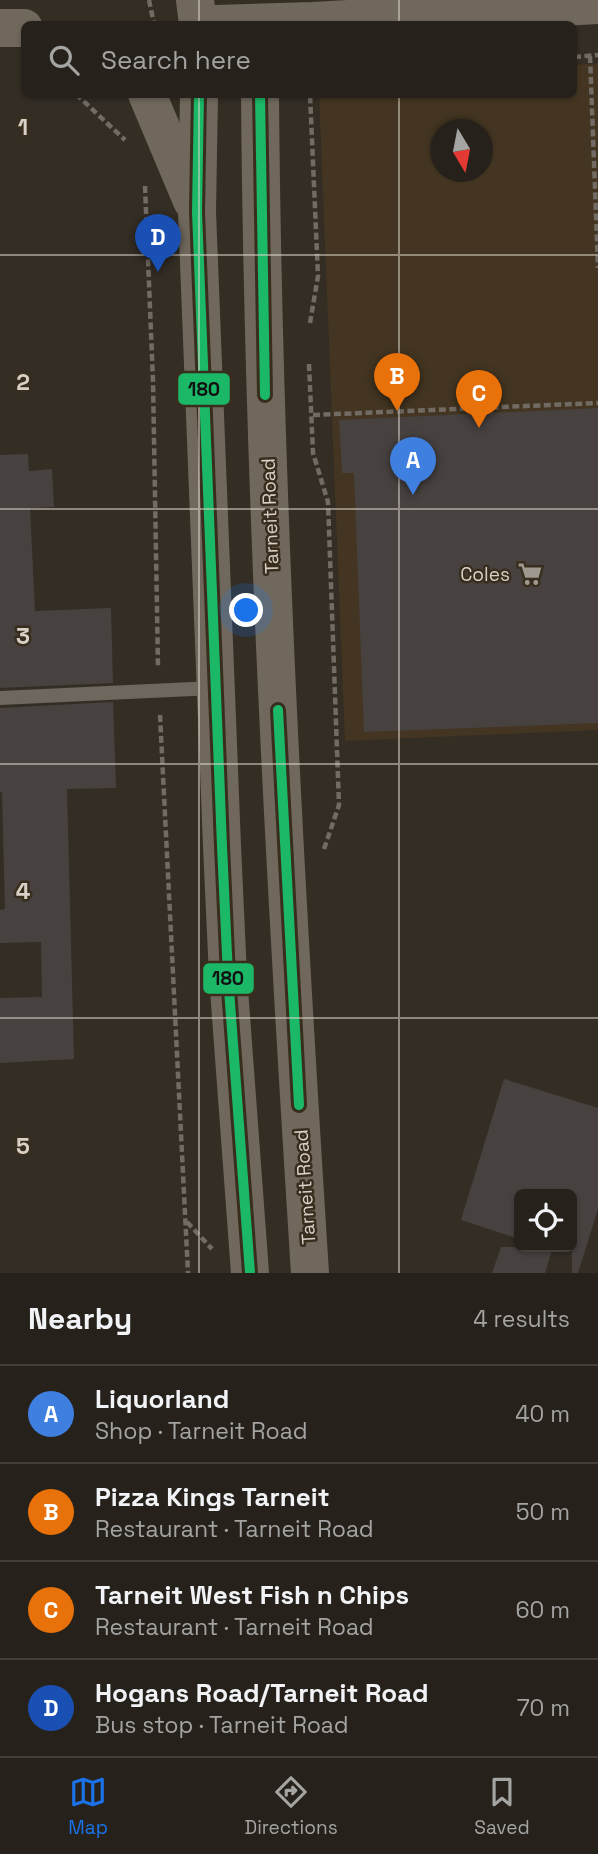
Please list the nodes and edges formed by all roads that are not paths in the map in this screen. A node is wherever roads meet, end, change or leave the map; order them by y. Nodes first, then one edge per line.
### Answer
1 (195, 0) edge
2 (598, 5) edge
3 (258, 16) edge
4 (198, 21) edge
5 (232, 21) edge
6 (0, 28) edge
7 (21, 28) edge
8 (149, 98) edge
9 (199, 98) edge
10 (260, 98) edge
11 (197, 212) junction
12 (216, 688) junction
13 (0, 698) edge
14 (250, 1273) edge
15 (310, 1273) edge

1 - 4 main road
2 - 3 main road
3 - 5 main road
6 - 7 main road
8 - 11 main road
9 - 11 main road
10 - 15 main road, Tarneit Road
11 - 12 main road
12 - 13 lane
12 - 14 main road

